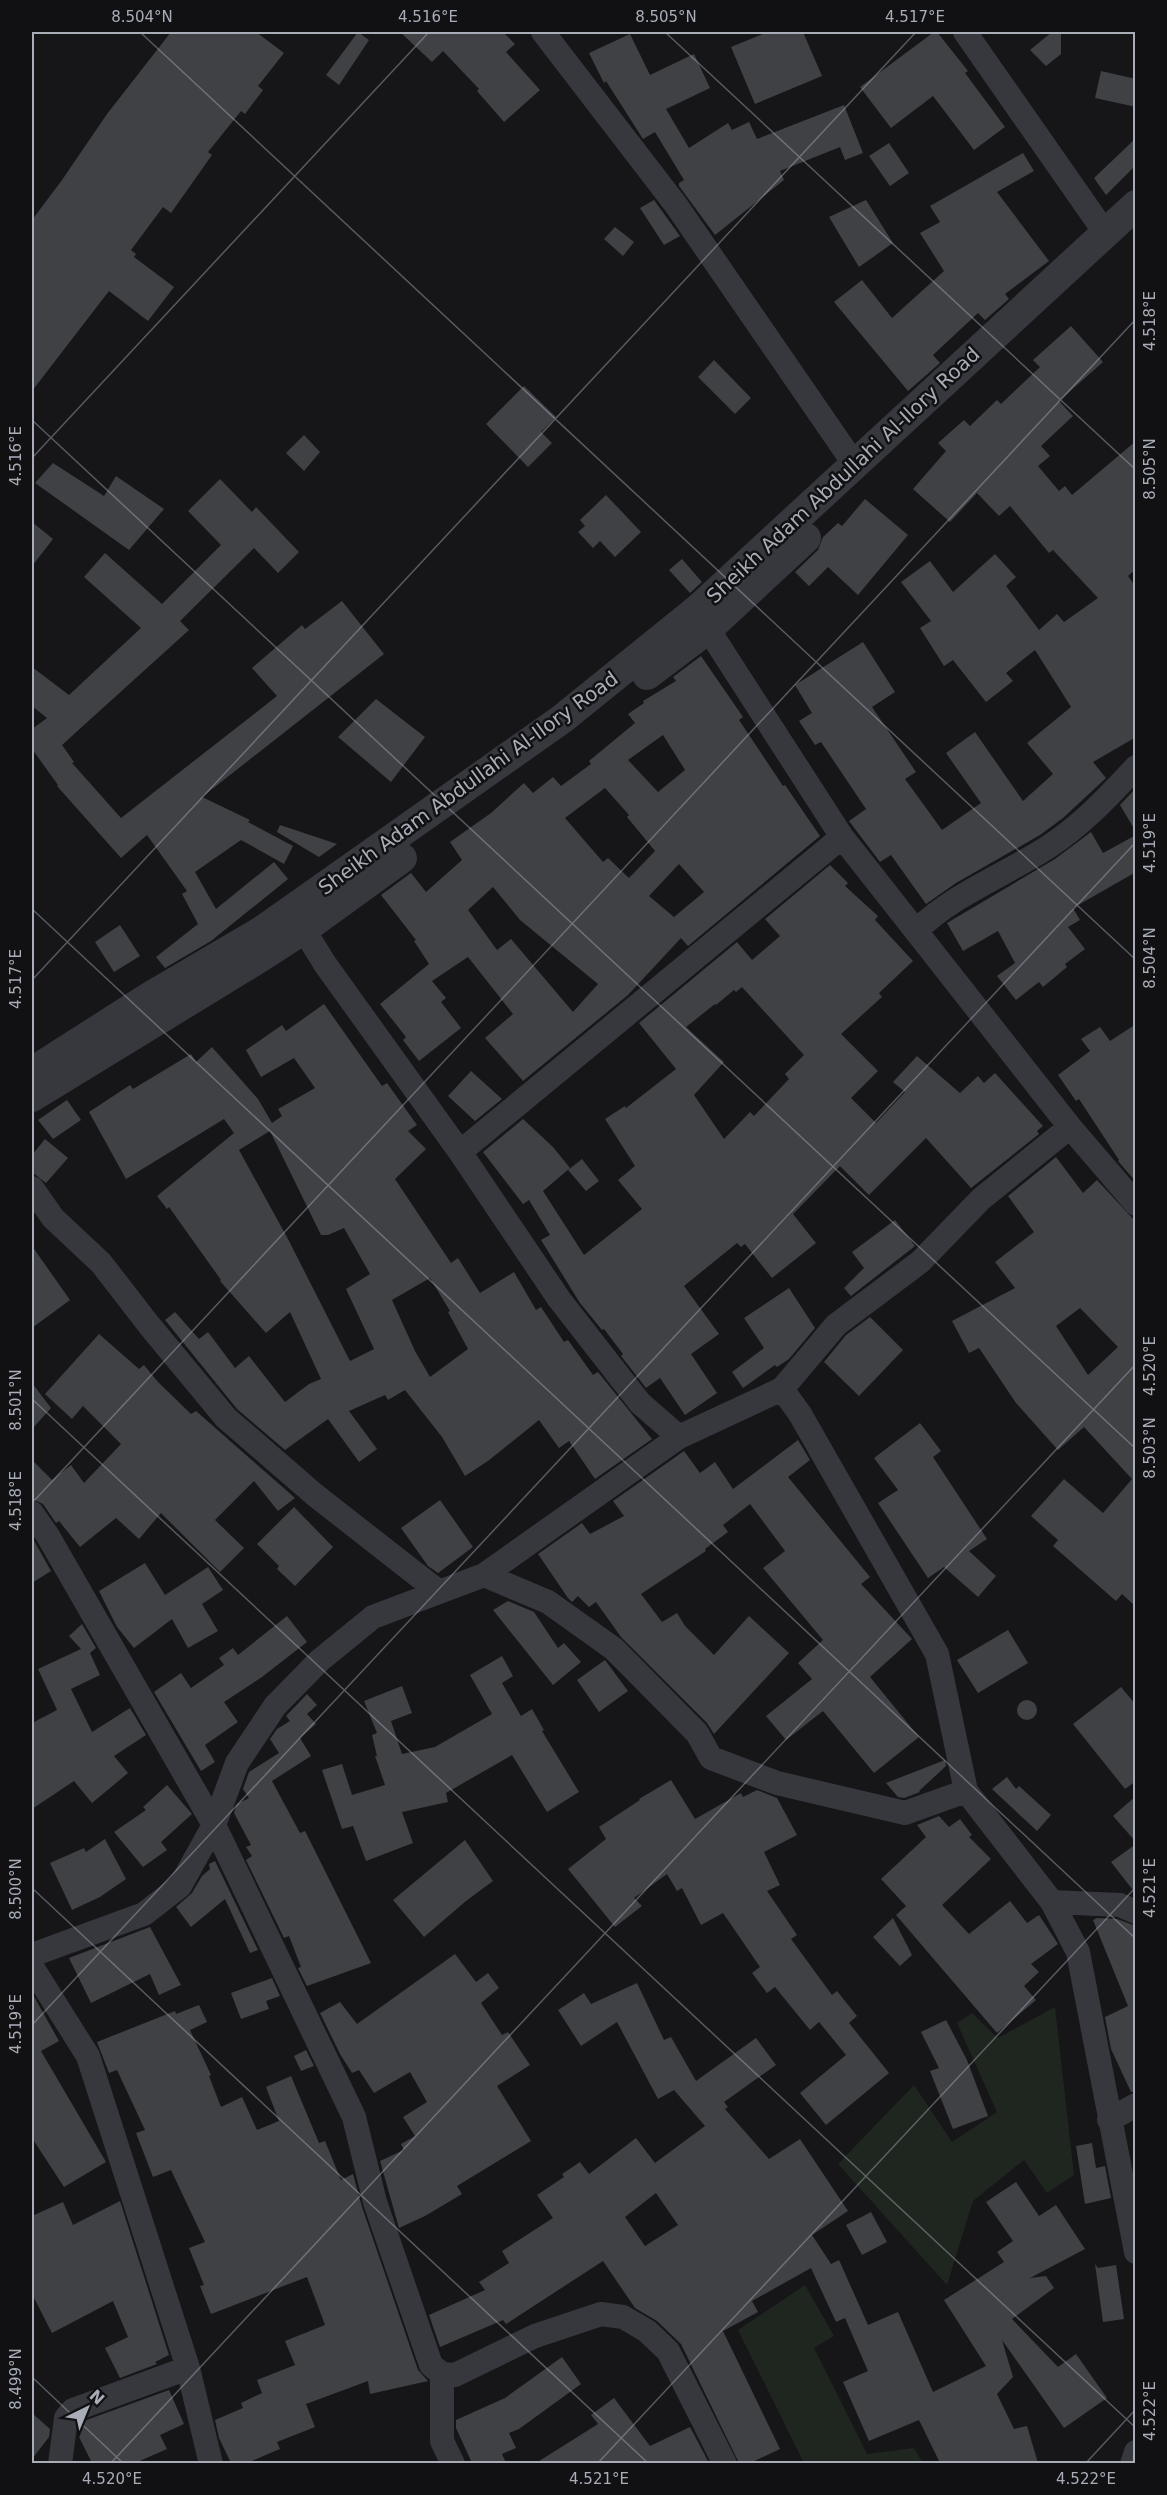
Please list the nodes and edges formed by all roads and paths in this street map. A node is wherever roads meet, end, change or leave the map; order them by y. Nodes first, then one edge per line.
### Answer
1 (543, 32) edge
2 (965, 32) edge
3 (1136, 205) edge
4 (1136, 231) edge
5 (1106, 234) junction
6 (855, 465) junction
7 (708, 629) junction
8 (1136, 767) edge
9 (842, 837) junction
10 (298, 920) junction
11 (917, 930) junction
12 (32, 1072) edge
13 (32, 1097) edge
14 (1070, 1127) junction
15 (460, 1152) junction
16 (32, 1188) edge
17 (1136, 1204) edge
18 (782, 1389) junction
19 (679, 1437) junction
20 (32, 1513) edge
21 (484, 1575) junction
22 (439, 1592) junction
23 (966, 1791) junction
24 (214, 1825) junction
25 (1052, 1902) junction
26 (1136, 1912) edge
27 (32, 1955) edge
28 (32, 1967) edge
29 (1136, 2105) edge
30 (1109, 2120) junction
31 (1136, 2252) edge
32 (188, 2368) junction
33 (442, 2374) junction
34 (1136, 2452) edge
35 (60, 2463) edge
36 (211, 2463) edge
37 (453, 2463) edge
38 (725, 2463) edge
39 (1132, 2463) edge

1 - 6 street
2 - 5 street
3 - 5 street, Sheikh Adam Abdullahi Al-Ilory Road
4 - 7 street, Sheikh Adam Abdullahi Al-Ilory Road
5 - 6 street, Sheikh Adam Abdullahi Al-Ilory Road
6 - 10 street, Sheikh Adam Abdullahi Al-Ilory Road
7 - 9 street
7 - 10 street, Sheikh Adam Abdullahi Al-Ilory Road
8 - 11 street
9 - 11 street
9 - 15 street
10 - 12 street, Sheikh Adam Abdullahi Al-Ilory Road
10 - 13 street, Sheikh Adam Abdullahi Al-Ilory Road
10 - 15 street
11 - 14 street
14 - 17 street
14 - 18 street
15 - 19 street
16 - 22 street
18 - 19 street
18 - 23 street
19 - 21 street
20 - 24 street
21 - 22 street
21 - 23 street
22 - 24 street
23 - 25 street
24 - 27 street
24 - 33 street
25 - 26 street
25 - 30 street
28 - 32 street
29 - 30 street
30 - 31 street
32 - 35 street
32 - 36 street
33 - 37 street
33 - 38 street
34 - 39 street

